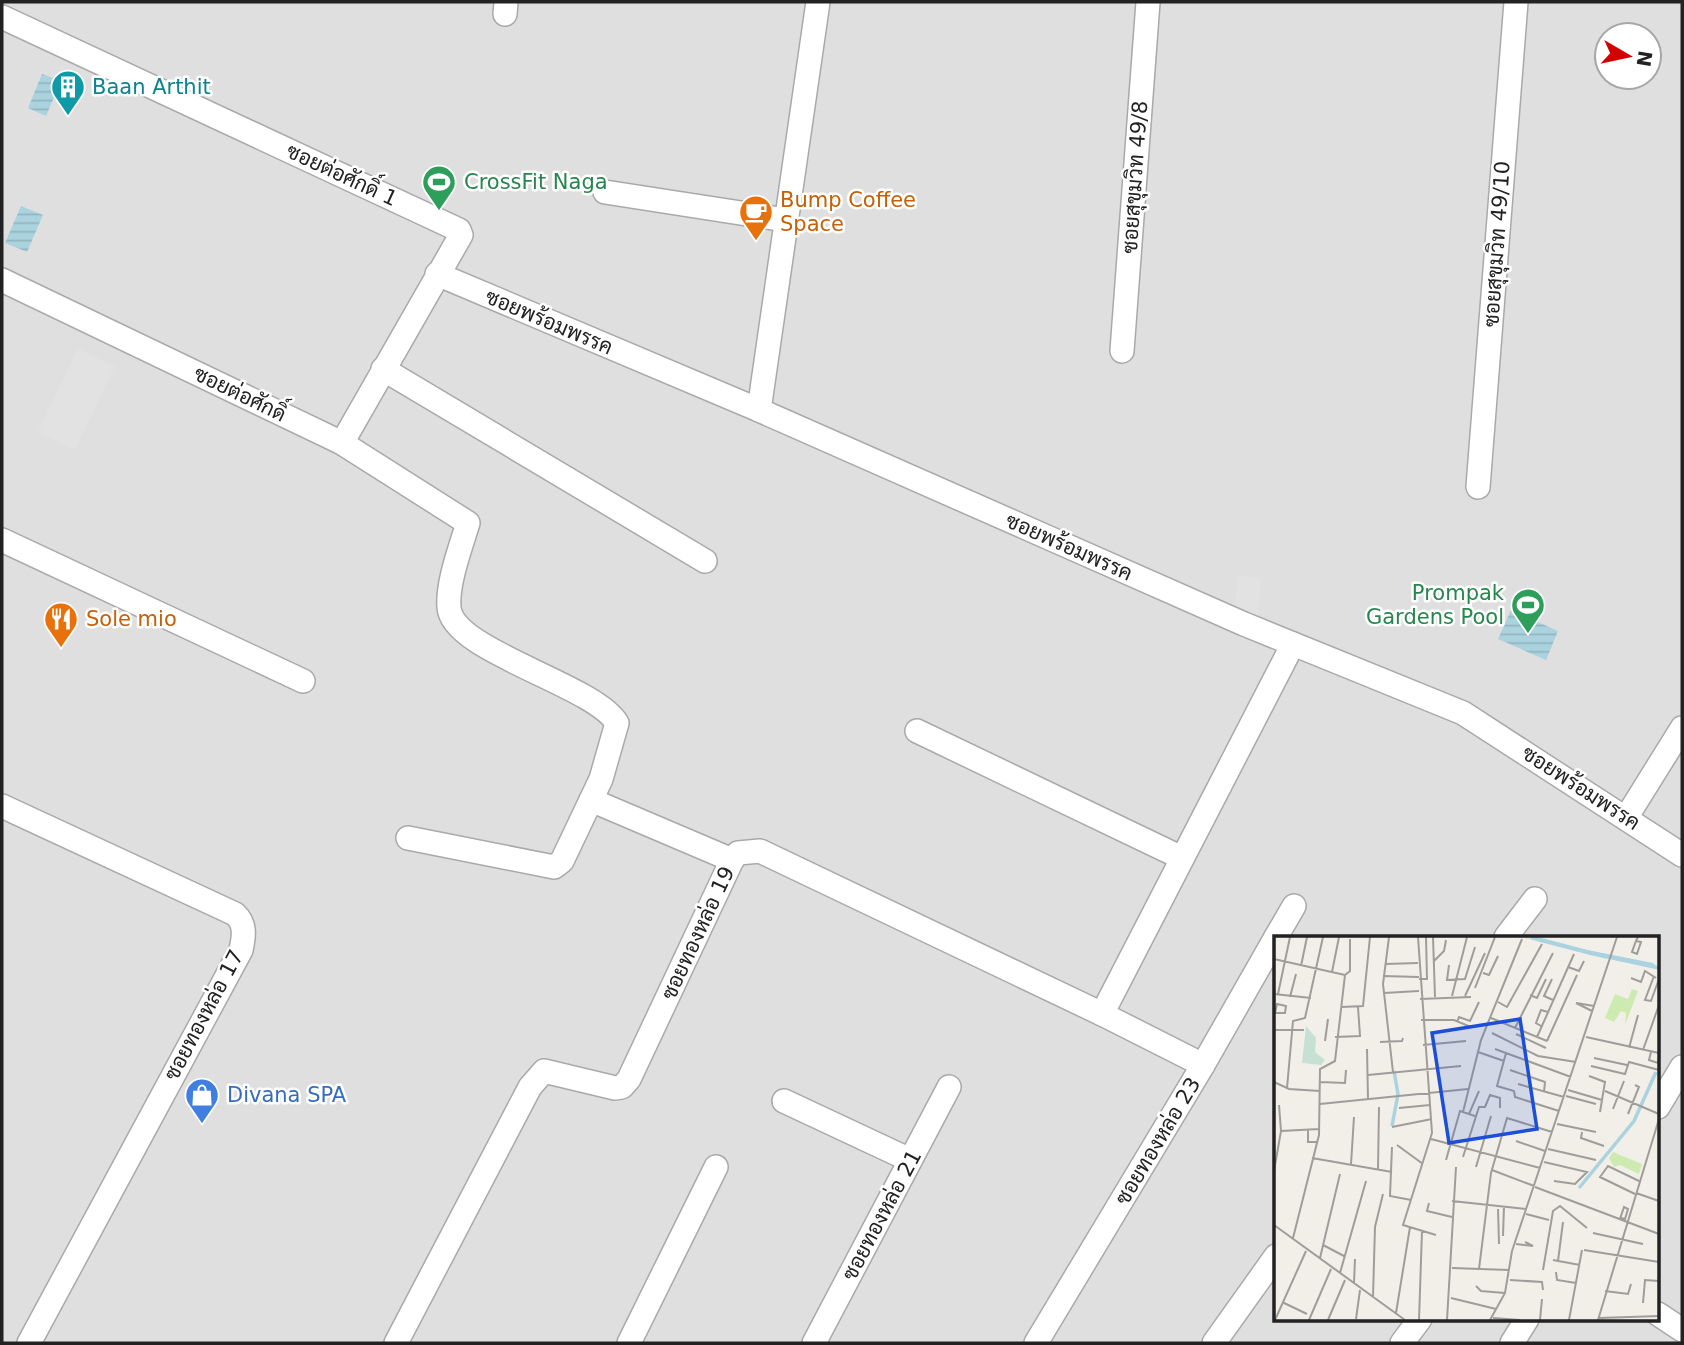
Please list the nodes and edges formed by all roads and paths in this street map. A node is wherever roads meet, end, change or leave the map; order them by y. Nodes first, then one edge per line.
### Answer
1 (818, 2) edge
2 (1148, 2) edge
3 (1516, 2) edge
4 (2, 17) edge
5 (606, 192) dead end
6 (786, 220) junction
7 (437, 274) junction
8 (2, 281) edge
9 (1122, 351) dead end
10 (383, 369) junction
11 (759, 410) junction
12 (342, 443) junction
13 (1478, 487) dead end
14 (2, 540) edge
15 (705, 561) dead end
16 (1293, 644) junction
17 (303, 681) dead end
18 (1682, 728) edge
19 (917, 732) dead end
20 (591, 800) junction
21 (2, 806) edge
22 (1626, 818) junction
23 (408, 838) dead end
24 (1682, 855) edge
25 (1182, 858) junction
26 (732, 860) junction
27 (1535, 898) dead end
28 (1294, 906) dead end
29 (1277, 936) edge
30 (1507, 936) edge
31 (1274, 941) edge
32 (1102, 1014) junction
33 (1203, 1065) junction
34 (1682, 1067) edge
35 (949, 1087) dead end
36 (784, 1101) dead end
37 (1660, 1104) edge
38 (911, 1160) junction
39 (716, 1167) dead end
40 (1274, 1259) edge
41 (1660, 1315) edge
42 (1419, 1320) edge
43 (1526, 1320) edge
44 (1682, 1330) edge
45 (1406, 1342) edge
46 (29, 1343) edge
47 (397, 1343) edge
48 (629, 1343) edge
49 (814, 1343) edge
50 (1036, 1343) edge
51 (1214, 1343) edge
52 (1512, 1343) edge

1 - 6 street
2 - 9 street, ซอยสุขุมวิท 49/8
3 - 13 street, ซอยสุขุมวิท 49/10
4 - 7 street, ซอยต่อศักดิ์ 1
5 - 6 street
6 - 11 street
7 - 10 street, ซอยต่อศักดิ์ 1
7 - 11 street, ซอยพร้อมพรรค
8 - 12 street, ซอยต่อศักดิ์
10 - 12 street, ซอยต่อศักดิ์ 1
10 - 15 street
11 - 16 street, ซอยพร้อมพรรค
12 - 20 street, ซอยต่อศักดิ์
14 - 17 street
16 - 22 street, ซอยพร้อมพรรค
16 - 25 street
18 - 22 street
19 - 25 street
20 - 23 street
20 - 26 street
21 - 46 street, ซอยทองหล่อ 17
22 - 24 street, ซอยพร้อมพรรค
25 - 32 street
26 - 32 street, ซอยทองหล่อ 19
26 - 47 street, ซอยทองหล่อ 19
27 - 30 street
28 - 29 street, ซอยทองหล่อ 23
31 - 33 street, ซอยทองหล่อ 23
32 - 33 street, ซอยทองหล่อ 19
33 - 50 street, ซอยทองหล่อ 23
34 - 37 street
35 - 38 street, ซอยทองหล่อ 21
36 - 38 street
38 - 49 street, ซอยทองหล่อ 21
39 - 48 street
40 - 51 street
41 - 44 street
42 - 45 street
43 - 52 street

